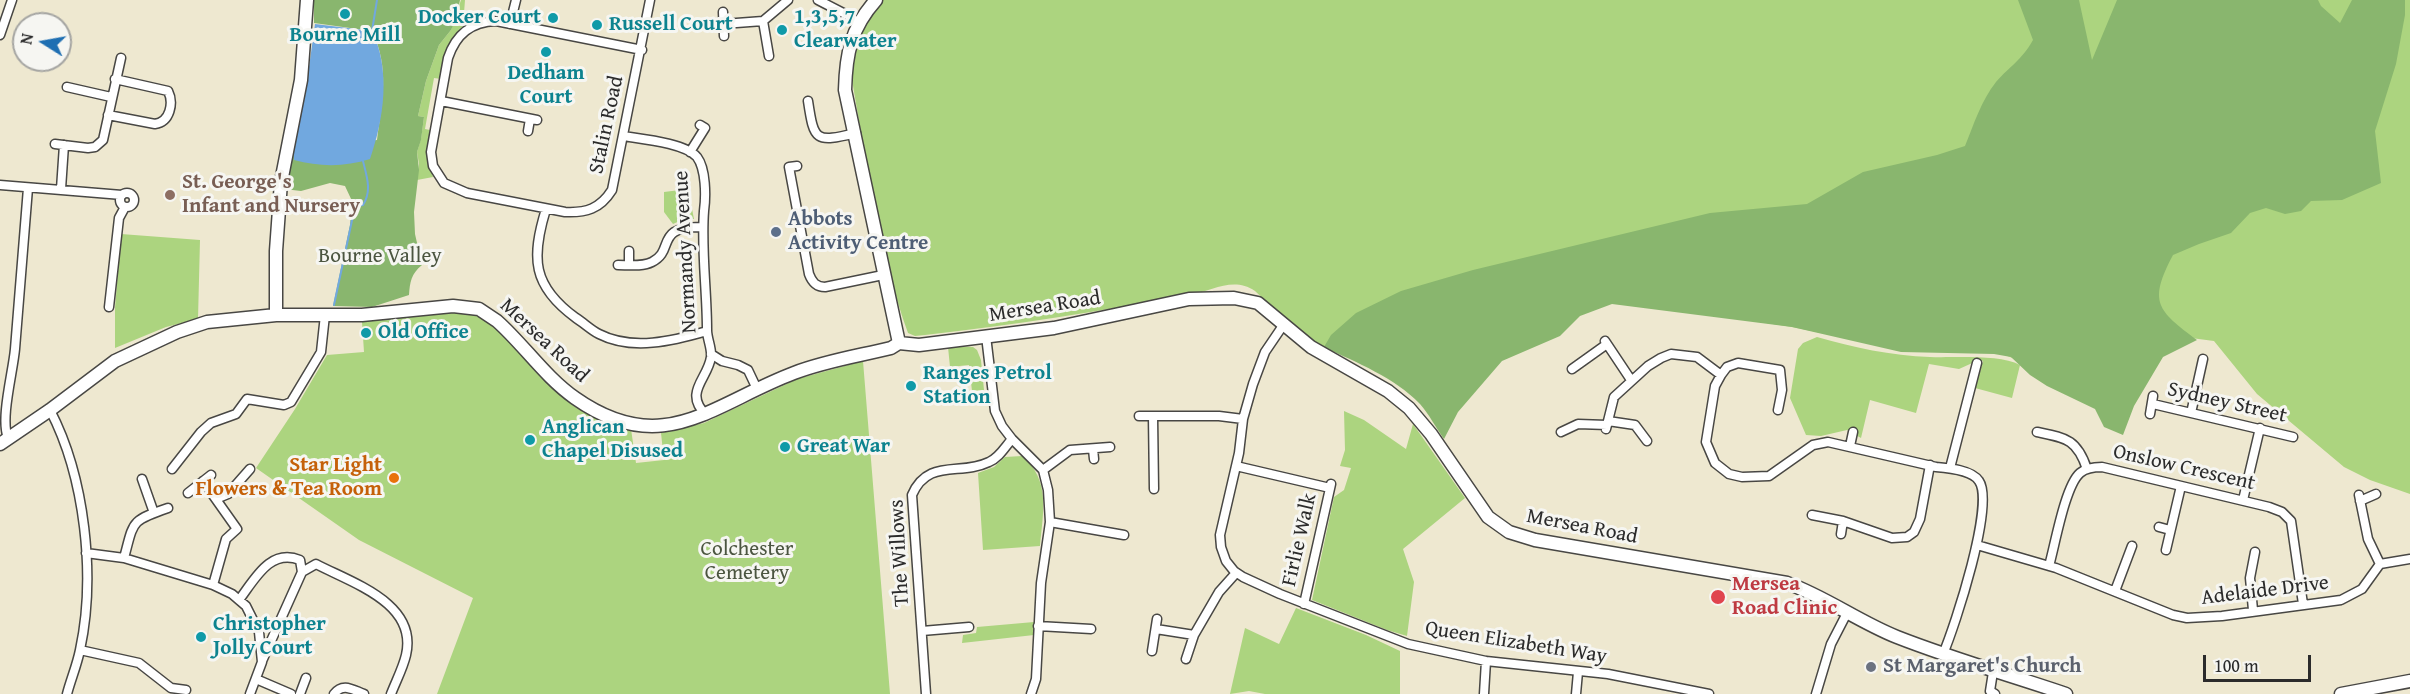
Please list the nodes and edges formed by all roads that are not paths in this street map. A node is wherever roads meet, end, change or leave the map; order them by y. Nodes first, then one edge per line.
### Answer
1 (12, 0) edge
2 (307, 0) edge
3 (516, 0) edge
4 (650, 0) edge
5 (788, 0) edge
6 (818, 0) edge
7 (876, 0) edge
8 (723, 12) dead end
9 (763, 21) junction
10 (858, 23) junction
11 (510, 24) junction
12 (723, 24) junction
13 (0, 34) edge
14 (724, 36) dead end
15 (642, 50) junction
16 (768, 56) dead end
17 (121, 58) dead end
18 (116, 79) junction
19 (67, 87) dead end
20 (111, 97) junction
21 (441, 101) junction
22 (808, 101) dead end
23 (108, 115) junction
24 (705, 128) dead end
25 (528, 131) dead end
26 (856, 134) junction
27 (623, 136) junction
28 (690, 152) junction
29 (797, 166) dead end
30 (0, 185) edge
31 (28, 188) junction
32 (61, 189) junction
33 (546, 208) junction
34 (703, 227) junction
35 (628, 251) dead end
36 (618, 265) dead end
37 (628, 265) junction
38 (883, 275) junction
39 (109, 307) dead end
40 (276, 315) junction
41 (325, 315) junction
42 (1284, 324) junction
43 (707, 332) junction
44 (986, 336) junction
45 (899, 343) junction
46 (711, 354) junction
47 (2211, 367) dead end
48 (1973, 368) dead end
49 (1572, 369) dead end
50 (1721, 375) junction
51 (1631, 380) junction
52 (757, 389) junction
53 (50, 410) junction
54 (1778, 410) dead end
55 (2191, 413) junction
56 (2150, 414) dead end
57 (706, 415) junction
58 (1139, 416) dead end
59 (1153, 416) junction
60 (1243, 419) junction
61 (1607, 425) junction
62 (2052, 425) dead end
63 (2260, 428) junction
64 (1561, 432) dead end
65 (1853, 432) dead end
66 (2037, 432) dead end
67 (2050, 435) junction
68 (2293, 437) dead end
69 (1012, 439) junction
70 (4, 441) edge
71 (1647, 441) dead end
72 (1850, 446) junction
73 (1110, 447) dead end
74 (1930, 465) junction
75 (1236, 466) junction
76 (1950, 468) junction
77 (172, 469) dead end
78 (250, 469) dead end
79 (2087, 469) junction
80 (1043, 470) junction
81 (142, 479) dead end
82 (2181, 486) junction
83 (1154, 489) dead end
84 (188, 493) dead end
85 (2376, 494) dead end
86 (216, 499) junction
87 (2243, 500) junction
88 (168, 508) dead end
89 (154, 513) junction
90 (1812, 515) dead end
91 (1844, 521) junction
92 (1050, 522) junction
93 (2159, 527) dead end
94 (2170, 530) junction
95 (1841, 534) dead end
96 (1124, 535) dead end
97 (1977, 545) junction
98 (2128, 548) dead end
99 (2166, 550) dead end
100 (2254, 552) dead end
101 (86, 553) junction
102 (124, 558) junction
103 (2410, 560) edge
104 (2380, 564) junction
105 (2049, 566) junction
106 (302, 572) junction
107 (1236, 573) junction
108 (213, 585) junction
109 (2115, 591) junction
110 (239, 600) junction
111 (1305, 603) junction
112 (2303, 604) junction
113 (2253, 610) junction
114 (1846, 613) junction
115 (1038, 626) junction
116 (969, 627) dead end
117 (955, 629) junction
118 (1091, 629) dead end
119 (259, 632) junction
120 (922, 632) junction
121 (275, 633) junction
122 (1194, 634) junction
123 (957, 639) dead end
124 (80, 650) junction
125 (1152, 651) dead end
126 (1943, 654) junction
127 (1186, 659) dead end
128 (1486, 661) junction
129 (262, 662) junction
130 (1578, 672) junction
131 (1993, 672) junction
132 (306, 678) dead end
133 (256, 679) junction
134 (2410, 681) edge
135 (186, 690) dead end
136 (171, 691) edge
137 (1674, 691) edge
138 (2362, 692) edge
139 (67, 694) edge
140 (250, 694) edge
141 (291, 694) edge
142 (300, 694) edge
143 (334, 694) edge
144 (364, 694) edge
145 (391, 694) edge
146 (926, 694) edge
147 (1032, 694) edge
148 (1484, 694) edge
149 (1576, 694) edge
150 (1709, 694) edge
151 (1816, 694) edge
152 (1995, 694) edge
153 (2066, 694) edge
154 (2341, 694) edge

1 - 13 street
2 - 40 main road
3 - 11 street
4 - 15 street
5 - 9 street
6 - 10 street
7 - 10 main road
8 - 12 street
9 - 12 street
9 - 16 street
10 - 26 main road
11 - 15 street, Stalin Road
11 - 21 street, Stalin Road
12 - 14 street
15 - 27 street, Stalin Road
17 - 18 street
18 - 20 street
18 - 23 street
19 - 20 street
20 - 23 street
21 - 25 street
21 - 33 street, Stalin Road
22 - 26 street
23 - 32 street
24 - 28 street, Normandy Avenue
26 - 38 main road
27 - 28 street, Normandy Avenue
27 - 33 street, Stalin Road
28 - 34 street, Normandy Avenue
29 - 38 street
30 - 31 street
31 - 32 street
31 - 70 street
32 - 39 street
33 - 43 street
34 - 37 street
34 - 43 street, Normandy Avenue
35 - 37 street
36 - 37 street
38 - 45 main road
40 - 41 main road, Mersea Road
40 - 53 main road, Mersea Road
41 - 57 main road, Mersea Road
41 - 77 street
42 - 44 main road, Mersea Road
42 - 60 street
42 - 114 main road, Mersea Road
43 - 46 street, Normandy Avenue
44 - 45 main road, Mersea Road
44 - 69 street
45 - 52 main road, Mersea Road
46 - 52 street, Normandy Avenue
46 - 57 street, Normandy Avenue
47 - 55 street
48 - 76 street
49 - 51 street
50 - 51 street
50 - 54 street
50 - 72 street
51 - 61 street
52 - 57 main road, Mersea Road
53 - 70 main road, Mersea Road
53 - 101 street
55 - 56 street, Sydney Street
55 - 63 street, Sydney Street
58 - 59 street
59 - 60 street
59 - 83 street
60 - 75 street
61 - 64 street
61 - 71 street
62 - 67 street
63 - 68 street, Sydney Street
63 - 87 street
65 - 72 street
66 - 67 street
67 - 79 street
69 - 80 street
69 - 120 street, The Willows
72 - 74 street
73 - 80 street
74 - 76 street
74 - 91 street
75 - 107 street
75 - 111 street, Firlie Walk
76 - 97 street
78 - 86 street
79 - 82 street, Onslow Crescent
79 - 105 street, Onslow Crescent
80 - 92 street
81 - 89 street
82 - 87 street, Onslow Crescent
82 - 94 street
84 - 86 street
85 - 104 street
86 - 108 street
87 - 112 street, Onslow Crescent
88 - 89 street
89 - 102 street
90 - 91 street
91 - 95 street
92 - 96 street
92 - 115 street
93 - 94 street
94 - 99 street
97 - 105 street, Adelaide Drive
97 - 126 street
98 - 109 street
100 - 113 street
101 - 102 street
101 - 124 street
102 - 108 street
103 - 104 street
104 - 112 street, Adelaide Drive
105 - 109 street, Adelaide Drive
106 - 110 street
106 - 121 street
106 - 145 street
107 - 111 street, Queen Elizabeth Way
107 - 122 street
108 - 110 street
109 - 113 street, Adelaide Drive
110 - 119 street
111 - 128 street, Queen Elizabeth Way
112 - 113 street, Adelaide Drive
114 - 126 main road, Mersea Road
114 - 151 street
115 - 118 street
115 - 147 street
116 - 117 street
117 - 120 street
117 - 123 street
119 - 121 street
119 - 129 street
120 - 146 street, The Willows
121 - 129 street
122 - 125 street
122 - 127 street
124 - 136 street
124 - 139 street
126 - 131 main road, Mersea Road
128 - 130 street, Queen Elizabeth Way
128 - 148 street
129 - 133 street
130 - 137 street, Queen Elizabeth Way
130 - 149 street
131 - 152 street
131 - 153 main road, Mersea Road
132 - 142 street
133 - 140 street
133 - 141 street
134 - 138 main road
135 - 136 street
137 - 150 street, Queen Elizabeth Way
138 - 154 main road
143 - 144 street

